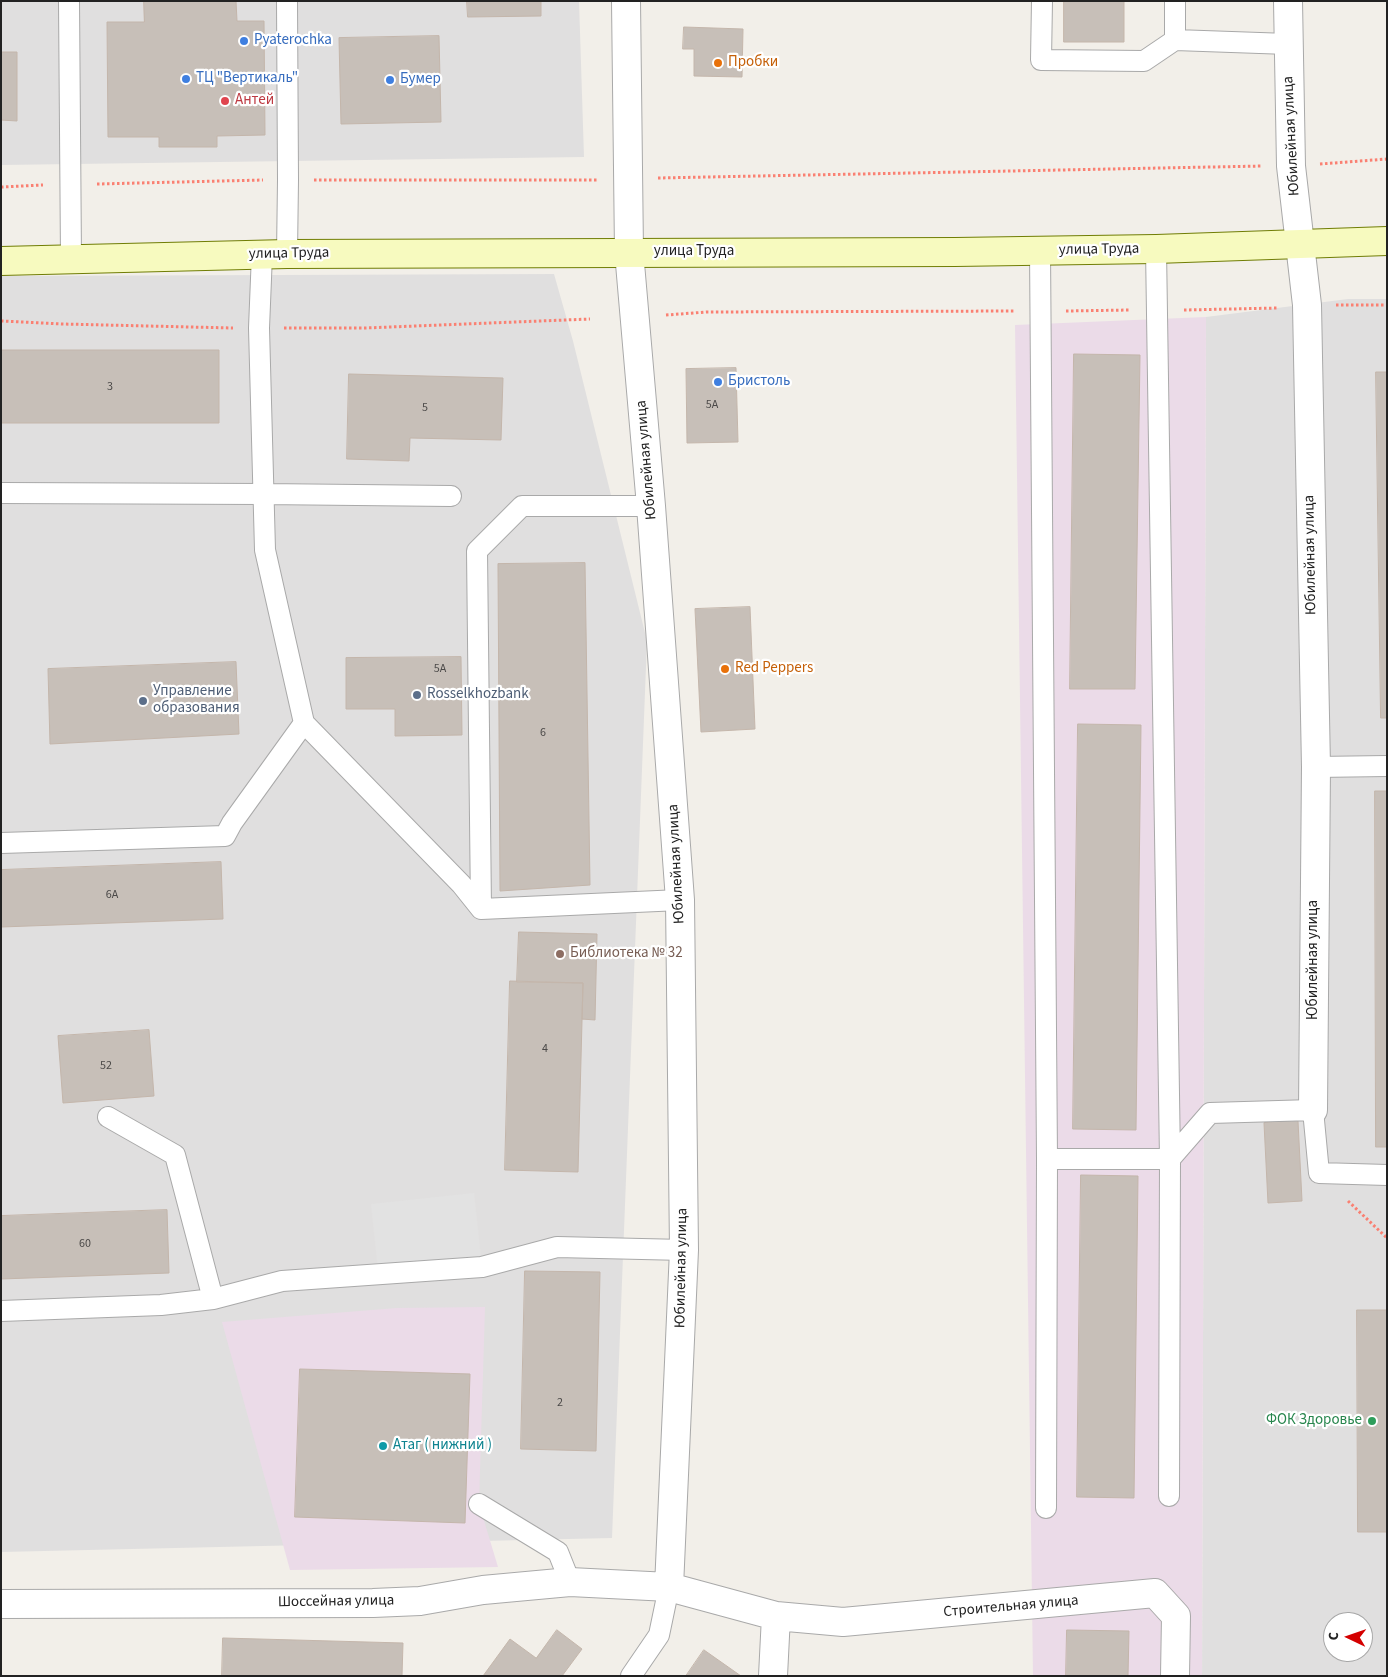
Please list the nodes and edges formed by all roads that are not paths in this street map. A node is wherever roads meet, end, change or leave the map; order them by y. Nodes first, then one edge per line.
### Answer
1 (69, 1) edge
2 (286, 1) edge
3 (626, 1) edge
4 (1042, 1) edge
5 (1175, 1) edge
6 (1288, 1) edge
7 (1175, 40) junction
8 (1288, 44) junction
9 (1387, 241) edge
10 (1300, 244) junction
11 (1156, 249) junction
12 (1040, 251) junction
13 (629, 252) junction
14 (274, 254) junction
15 (71, 259) junction
16 (1, 260) edge
17 (1, 493) edge
18 (263, 494) junction
19 (450, 496) dead end
20 (651, 506) junction
21 (304, 723) junction
22 (1387, 766) edge
23 (1316, 767) junction
24 (1, 843) edge
25 (680, 900) junction
26 (481, 909) junction
27 (1313, 1110) junction
28 (108, 1117) dead end
29 (1047, 1159) junction
30 (1170, 1159) junction
31 (1387, 1175) edge
32 (684, 1250) junction
33 (213, 1299) junction
34 (1, 1311) edge
35 (1169, 1496) dead end
36 (478, 1504) dead end
37 (1046, 1508) dead end
38 (570, 1582) junction
39 (669, 1587) junction
40 (1, 1604) edge
41 (776, 1616) junction
42 (631, 1676) edge
43 (773, 1676) edge
44 (1174, 1676) edge

1 - 15 lane
2 - 14 lane
3 - 13 street, Юбилейная улица
4 - 7 lane
5 - 7 lane
6 - 8 street, Юбилейная улица
7 - 8 lane
8 - 10 street, Юбилейная улица
9 - 10 street, улица Труда
10 - 11 street, улица Труда
10 - 23 street, Юбилейная улица
11 - 12 street, улица Труда
11 - 30 lane
12 - 13 street, улица Труда
12 - 29 lane
13 - 14 street, улица Труда
13 - 20 street, Юбилейная улица
14 - 15 street, улица Труда
14 - 18 lane
15 - 16 street, улица Труда
17 - 18 lane
18 - 19 lane
18 - 21 lane
20 - 25 street, Юбилейная улица
20 - 26 lane
21 - 24 lane
21 - 26 lane
22 - 23 lane
23 - 27 street, Юбилейная улица
25 - 26 lane
25 - 32 street, Юбилейная улица
27 - 30 lane
27 - 31 lane
28 - 33 lane
29 - 30 lane
29 - 37 lane
30 - 35 lane
32 - 33 lane
32 - 39 street, Юбилейная улица
33 - 34 lane
36 - 38 lane
38 - 39 street, Шоссейная улица
38 - 40 street, Шоссейная улица
39 - 41 street
39 - 42 lane
41 - 43 street
41 - 44 street, Строительная улица

